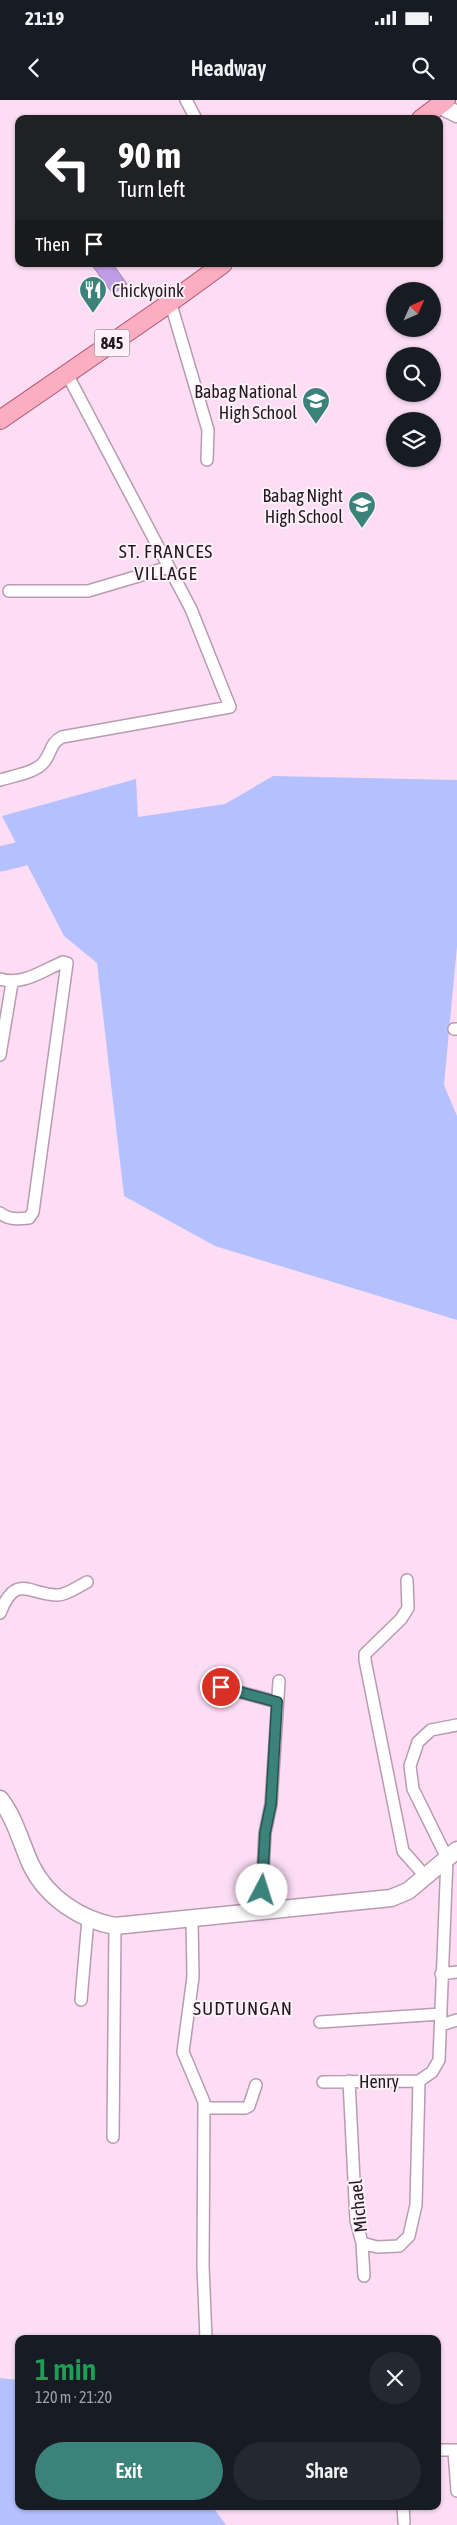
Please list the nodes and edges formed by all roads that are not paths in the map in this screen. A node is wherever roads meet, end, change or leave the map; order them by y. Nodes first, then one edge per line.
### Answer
1 (186, 100) edge
2 (443, 102) edge
3 (457, 114) edge
4 (194, 115) edge
5 (426, 115) edge
6 (212, 267) edge
7 (170, 301) junction
8 (67, 374) junction
9 (0, 420) edge
10 (207, 460) dead end
11 (169, 567) junction
12 (9, 591) dead end
13 (0, 780) edge
14 (0, 979) edge
15 (12, 983) junction
16 (0, 1056) edge
17 (0, 1213) edge
18 (407, 1580) dead end
19 (87, 1582) dead end
20 (0, 1613) edge
21 (279, 1681) dead end
22 (221, 1687) dead end
23 (277, 1702) junction
24 (457, 1725) edge
25 (0, 1799) edge
26 (452, 1854) edge
27 (426, 1877) junction
28 (264, 1912) junction
29 (88, 1919) junction
30 (192, 1920) junction
31 (115, 1926) junction
32 (457, 1972) edge
33 (441, 1974) junction
34 (81, 2000) dead end
35 (441, 2020) junction
36 (457, 2020) edge
37 (320, 2022) dead end
38 (349, 2081) junction
39 (419, 2081) junction
40 (323, 2082) dead end
41 (256, 2085) dead end
42 (204, 2108) junction
43 (113, 2137) dead end
44 (362, 2243) junction
45 (364, 2276) dead end
46 (206, 2335) edge
47 (441, 2450) edge
48 (456, 2450) edge
49 (457, 2491) edge
50 (403, 2510) edge
51 (404, 2522) dead end

1 - 4 street
2 - 3 street
2 - 5 main road
6 - 7 main road, 845
7 - 8 main road, 845
7 - 10 street
8 - 9 main road, 845
8 - 11 street
11 - 12 street
11 - 13 street
14 - 15 street
15 - 16 street
15 - 17 street
18 - 27 street
19 - 20 street
21 - 23 street
22 - 23 street
23 - 28 street
24 - 26 street
25 - 29 street
26 - 27 street
26 - 33 street
27 - 28 street
28 - 30 street
29 - 31 street
29 - 34 street
30 - 31 street
30 - 42 street
31 - 43 street
32 - 33 street
33 - 35 street
35 - 36 street
35 - 37 street
35 - 39 street, Henry
38 - 39 street, Henry
38 - 40 street, Henry
38 - 44 street, Michael
39 - 44 street, Michael
41 - 42 street
42 - 46 street
44 - 45 street
47 - 48 street
48 - 49 street
50 - 51 street

